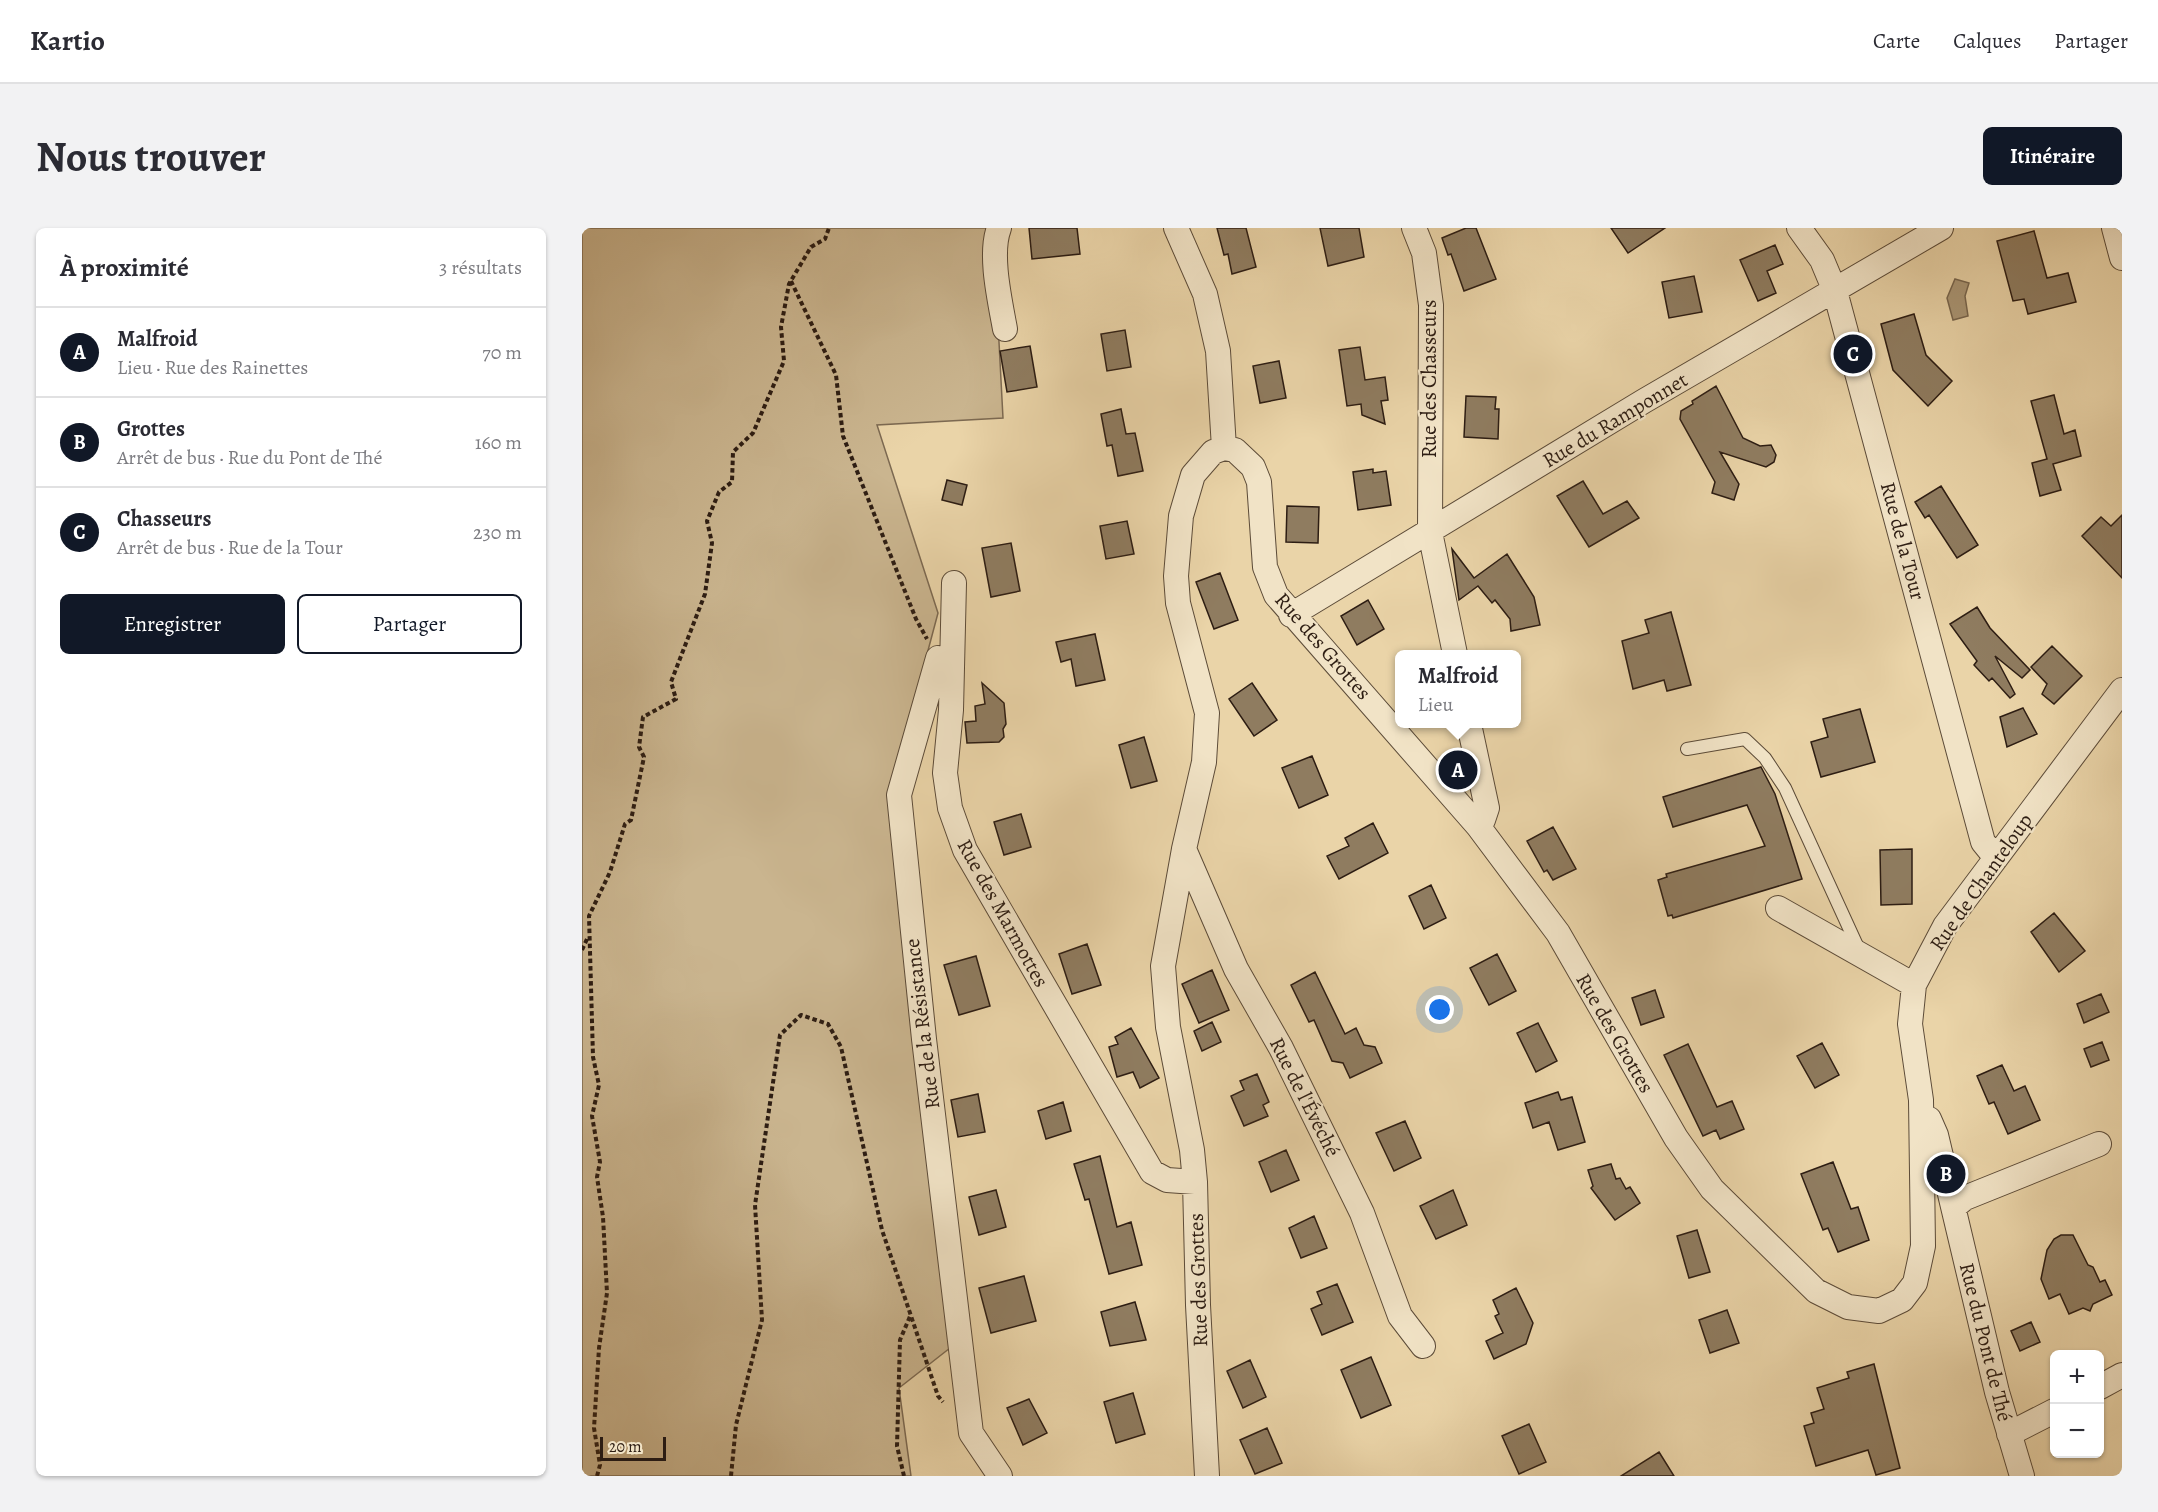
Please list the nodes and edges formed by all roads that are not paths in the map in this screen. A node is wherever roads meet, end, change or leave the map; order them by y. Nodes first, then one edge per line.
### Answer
1 (999, 228) edge
2 (1176, 228) edge
3 (1414, 228) edge
4 (1799, 228) edge
5 (1941, 228) edge
6 (2114, 228) edge
7 (2122, 258) edge
8 (1835, 291) junction
9 (1005, 328) dead end
10 (1224, 448) junction
11 (1430, 532) junction
12 (954, 583) dead end
13 (1291, 615) junction
14 (1454, 650) edge
15 (2122, 690) edge
16 (951, 693) junction
17 (1470, 728) edge
18 (1688, 749) dead end
19 (1478, 826) junction
20 (1184, 849) junction
21 (1996, 858) junction
22 (1778, 908) dead end
23 (1862, 955) junction
24 (1914, 985) junction
25 (1921, 1100) junction
26 (2099, 1144) dead end
27 (1195, 1182) junction
28 (1954, 1207) junction
29 (1424, 1346) dead end
30 (2122, 1375) edge
31 (2104, 1385) edge
32 (2050, 1414) edge
33 (2009, 1434) junction
34 (1000, 1476) edge
35 (1207, 1476) edge
36 (2022, 1476) edge

1 - 9 street
2 - 10 street
3 - 11 street, Rue des Chasseurs
4 - 8 street, Rue de la Tour
5 - 8 street, Rue du Ramponnet
6 - 7 street
8 - 11 street, Rue du Ramponnet
8 - 21 street, Rue de la Tour
10 - 13 street, Rue des Grottes
10 - 20 street, Rue des Grottes
11 - 13 street, Rue du Ramponnet
11 - 14 street, Rue des Chasseurs
12 - 16 street, Rue des Marmottes
13 - 19 street, Rue des Grottes
15 - 21 street, Rue de Chanteloup
16 - 27 street, Rue des Marmottes
16 - 34 street, Rue de la Résistance
17 - 19 street
18 - 23 lane
19 - 25 street, Rue des Grottes
20 - 27 street, Rue des Grottes
20 - 29 street, Rue de l'Évéché
21 - 24 street, Rue de Chanteloup
22 - 23 street
23 - 24 street
24 - 25 street, Rue de Chanteloup
25 - 28 street, Rue du Pont de Thé
26 - 28 street
27 - 35 street, Rue des Grottes
28 - 33 street, Rue du Pont de Thé
30 - 31 street
32 - 33 street
33 - 36 street, Rue du Pont de Thé

